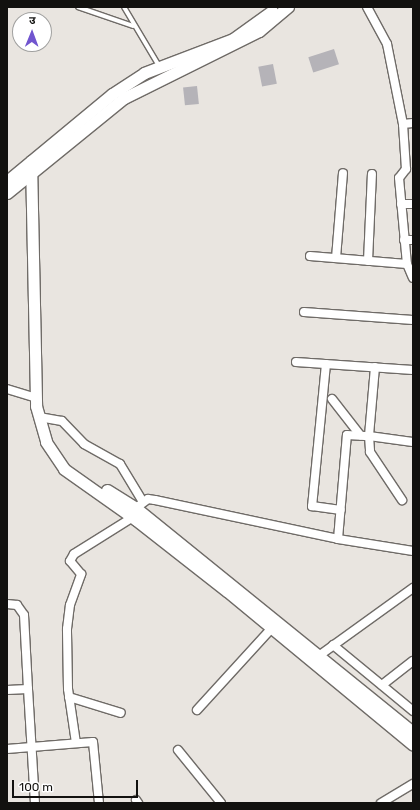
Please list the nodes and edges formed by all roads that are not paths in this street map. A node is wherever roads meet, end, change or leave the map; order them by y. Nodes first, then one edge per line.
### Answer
1 (78, 7) edge
2 (124, 7) edge
3 (277, 7) edge
4 (288, 7) edge
5 (367, 7) edge
6 (133, 26) junction
7 (159, 67) junction
8 (413, 123) edge
9 (403, 124) junction
10 (31, 161) junction
11 (409, 169) edge
12 (32, 173) junction
13 (343, 173) dead end
14 (372, 174) dead end
15 (7, 181) edge
16 (7, 193) edge
17 (401, 204) junction
18 (413, 204) edge
19 (409, 240) edge
20 (310, 256) dead end
21 (336, 258) junction
22 (368, 260) junction
23 (407, 264) junction
24 (413, 278) edge
25 (304, 312) dead end
26 (413, 320) edge
27 (296, 362) dead end
28 (326, 364) junction
29 (374, 367) junction
30 (413, 370) edge
31 (7, 389) edge
32 (36, 398) junction
33 (332, 398) dead end
34 (39, 417) junction
35 (360, 435) junction
36 (369, 436) junction
37 (413, 442) edge
38 (402, 500) dead end
39 (137, 509) junction
40 (341, 510) junction
41 (338, 539) junction
42 (413, 551) edge
43 (413, 588) edge
44 (7, 604) edge
45 (272, 628) junction
46 (333, 645) junction
47 (320, 655) junction
48 (413, 661) edge
49 (382, 685) junction
50 (28, 689) junction
51 (7, 690) edge
52 (69, 697) junction
53 (197, 710) dead end
54 (413, 711) edge
55 (120, 713) dead end
56 (413, 732) edge
57 (76, 743) junction
58 (413, 745) edge
59 (30, 747) junction
60 (7, 749) edge
61 (178, 750) dead end
62 (413, 784) edge
63 (35, 803) edge
64 (99, 803) edge
65 (221, 803) edge
66 (381, 803) edge

1 - 6 lane
2 - 6 lane
3 - 7 main road
4 - 12 main road
5 - 9 street
6 - 7 lane
7 - 10 main road
8 - 9 street
9 - 11 street
10 - 12 main road
10 - 15 main road
11 - 17 street
12 - 16 main road
12 - 32 main road
13 - 21 street
14 - 22 street
17 - 18 street
17 - 19 street
19 - 23 street
20 - 21 street
21 - 22 street
22 - 23 street
23 - 24 street
25 - 26 street
27 - 28 street
28 - 29 street
28 - 40 street
29 - 30 street
29 - 36 street
31 - 32 street
32 - 34 main road
33 - 35 street
34 - 39 main road
34 - 39 street
35 - 36 street
35 - 40 street
36 - 37 street
36 - 38 street
39 - 41 street
39 - 45 main road
39 - 47 main road
39 - 52 street
40 - 41 street
41 - 42 street
43 - 46 street
44 - 50 street
45 - 53 street
45 - 58 main road
46 - 47 street
46 - 49 street
47 - 56 main road
48 - 49 street
49 - 54 street
50 - 51 street
50 - 59 street
52 - 55 street
52 - 57 street
57 - 59 street
57 - 64 street
59 - 60 street
59 - 63 street
61 - 65 street
62 - 66 street

